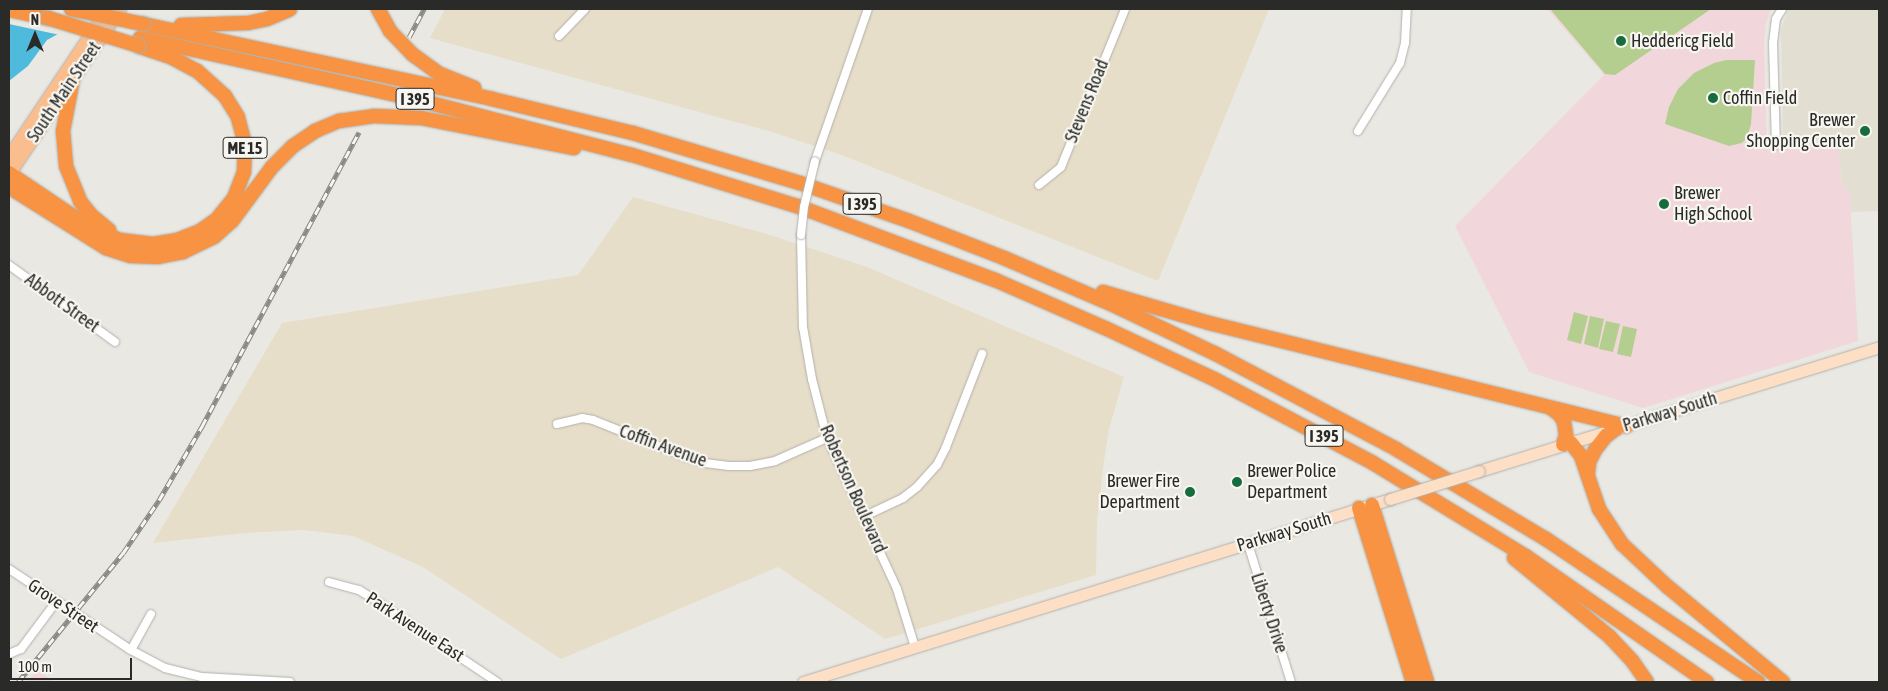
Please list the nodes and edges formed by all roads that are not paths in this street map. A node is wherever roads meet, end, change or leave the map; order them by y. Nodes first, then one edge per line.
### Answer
1 (70, 9) edge
2 (108, 9) edge
3 (120, 9) edge
4 (290, 9) edge
5 (378, 9) edge
6 (585, 9) edge
7 (868, 9) edge
8 (1125, 9) edge
9 (1407, 9) edge
10 (1782, 9) edge
11 (9, 10) edge
12 (141, 36) junction
13 (559, 36) dead end
14 (73, 79) junction
15 (548, 112) junction
16 (1358, 131) dead end
17 (1776, 145) dead end
18 (9, 157) edge
19 (688, 171) junction
20 (9, 177) edge
21 (1040, 185) dead end
22 (144, 244) junction
23 (977, 247) junction
24 (9, 265) edge
25 (115, 342) dead end
26 (1879, 347) edge
27 (982, 354) dead end
28 (1547, 407) junction
29 (557, 424) dead end
30 (1622, 427) junction
31 (827, 438) junction
32 (1567, 444) junction
33 (1589, 481) junction
34 (1366, 507) junction
35 (1450, 509) junction
36 (865, 516) junction
37 (1248, 544) junction
38 (9, 569) edge
39 (329, 582) dead end
40 (56, 602) junction
41 (151, 614) dead end
42 (916, 647) junction
43 (131, 650) junction
44 (9, 654) edge
45 (241, 680) edge
46 (290, 682) edge
47 (497, 682) edge
48 (803, 682) edge
49 (1291, 682) edge
50 (1413, 682) edge
51 (1427, 682) edge
52 (1647, 682) edge
53 (1707, 682) edge
54 (1758, 682) edge
55 (1783, 682) edge

1 - 12 highway, I 395, bridge
2 - 18 main road, South Main Street
3 - 14 main road, South Main Street
4 - 12 highway, ME 15
5 - 15 highway
6 - 13 street
7 - 31 street, Robertson Boulevard, bridge
8 - 21 street, Stevens Road
9 - 16 street
10 - 17 street
11 - 12 highway, ME 15, bridge
12 - 15 highway, I 395
12 - 19 highway, I 395
12 - 22 highway, ME 15
14 - 20 main road, South Main Street
14 - 22 highway
15 - 23 highway, I 395
19 - 20 highway
19 - 35 highway, I 395
20 - 22 highway, ME 15
23 - 28 highway
23 - 54 highway, I 395
24 - 25 street, Abbott Street
26 - 30 main road, Parkway South
27 - 36 street
28 - 30 highway
28 - 32 highway
29 - 31 street, Coffin Avenue
30 - 32 main road, Parkway South
30 - 33 highway
31 - 36 street, Robertson Boulevard
32 - 33 highway
32 - 34 main road, Parkway South, bridge
33 - 55 highway
34 - 37 main road, Parkway South
34 - 50 highway
34 - 51 highway
35 - 52 highway
35 - 53 highway, I 395
36 - 42 street, Robertson Boulevard
37 - 42 main road, Parkway South
37 - 49 street, Liberty Drive
38 - 40 street, Grove Street
39 - 47 street, Park Avenue East
40 - 43 street, Grove Street
40 - 44 street
41 - 43 street
42 - 48 main road, Parkway South
43 - 45 street, Grove Street
45 - 46 street, Grove Street

